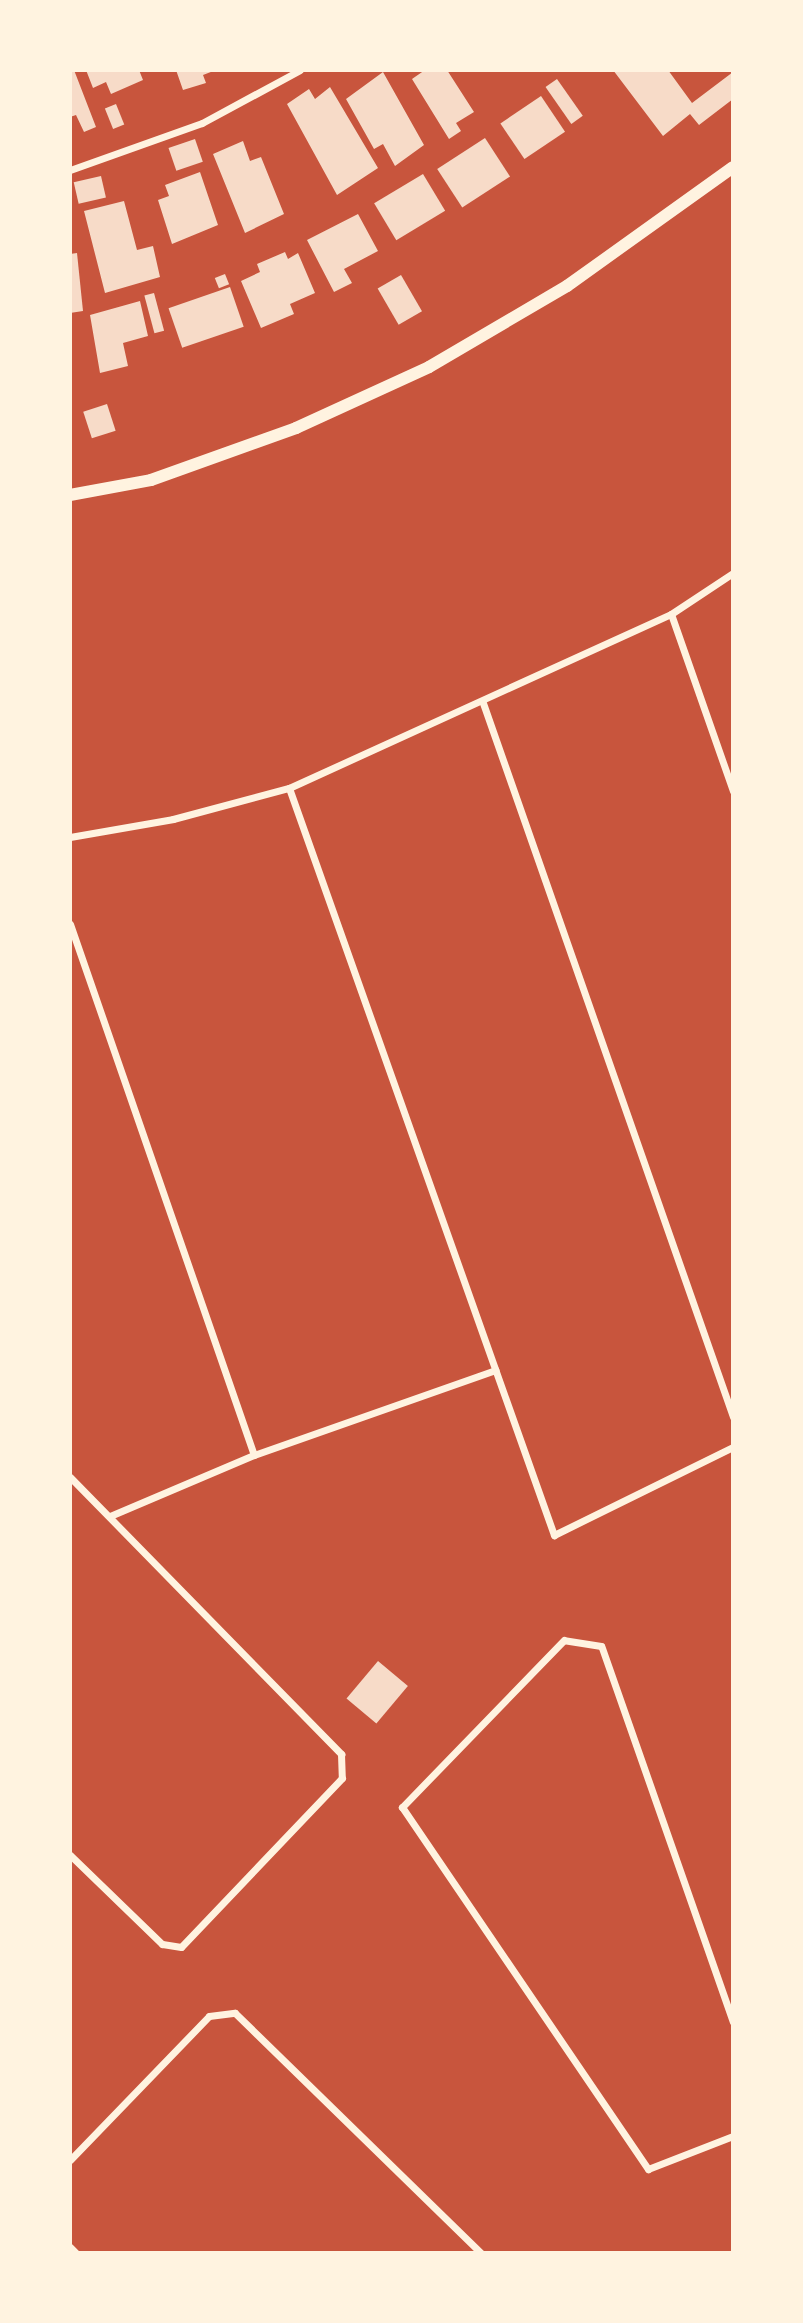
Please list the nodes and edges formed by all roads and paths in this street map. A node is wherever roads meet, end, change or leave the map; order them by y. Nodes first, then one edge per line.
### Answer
1 (283, 70) edge
2 (300, 70) edge
3 (287, 79) junction
4 (733, 167) edge
5 (70, 170) edge
6 (70, 495) edge
7 (733, 573) edge
8 (671, 614) junction
9 (483, 704) junction
10 (289, 788) junction
11 (733, 791) edge
12 (70, 837) edge
13 (70, 924) edge
14 (496, 1370) junction
15 (733, 1418) edge
16 (733, 1447) edge
17 (254, 1455) junction
18 (70, 1477) edge
19 (110, 1516) junction
20 (70, 1855) edge
21 (733, 2022) edge
22 (733, 2136) edge
23 (70, 2160) edge
24 (70, 2247) edge
25 (76, 2253) edge
26 (481, 2253) edge

1 - 3 street
2 - 3 street
3 - 5 street
4 - 6 street
7 - 8 street
8 - 9 street
8 - 11 street
9 - 10 street
9 - 15 street
10 - 12 street
10 - 14 street
13 - 17 street
14 - 16 street
14 - 17 street
17 - 19 street
18 - 19 street
19 - 20 street
21 - 22 street
23 - 26 street
24 - 25 street

